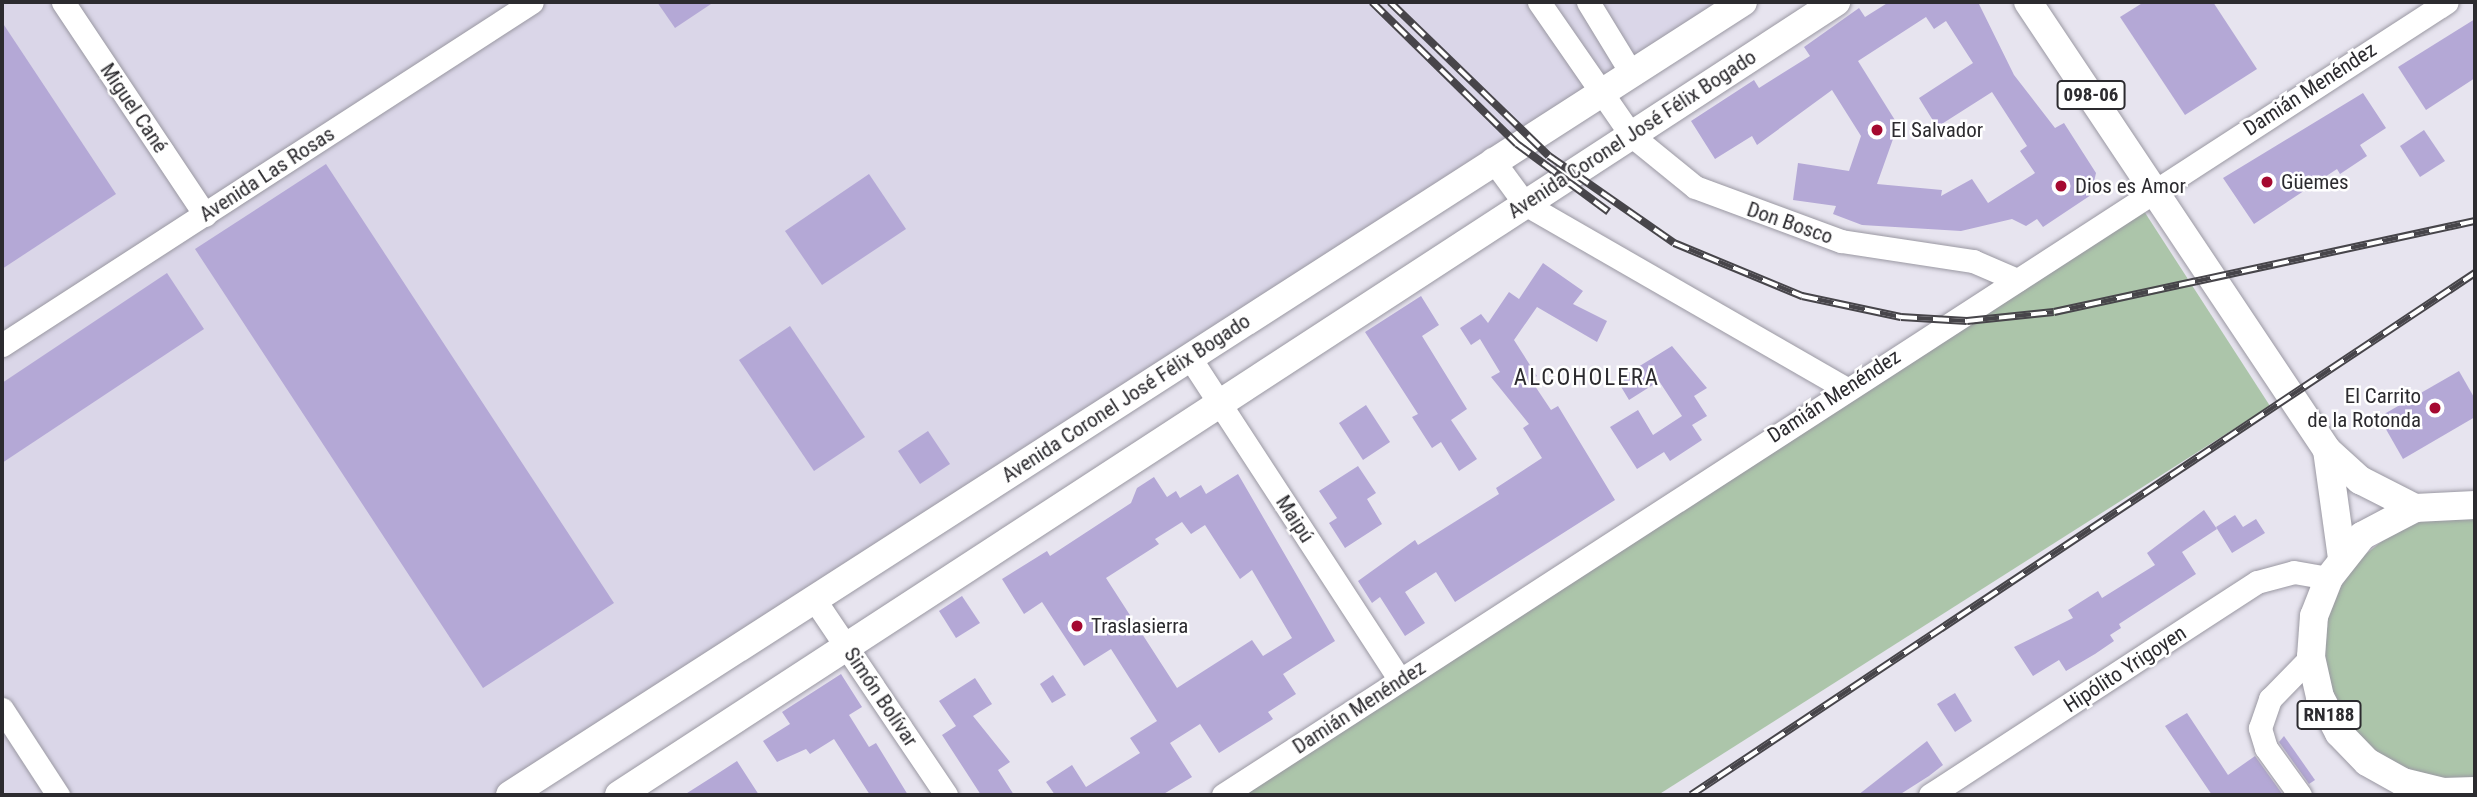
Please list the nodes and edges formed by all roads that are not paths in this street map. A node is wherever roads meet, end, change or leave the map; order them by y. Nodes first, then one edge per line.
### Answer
1 (63, 2) edge
2 (532, 2) edge
3 (1539, 2) edge
4 (1588, 2) edge
5 (1743, 2) edge
6 (1836, 2) edge
7 (2028, 2) edge
8 (2447, 2) edge
9 (1632, 74) junction
10 (1599, 94) junction
11 (1631, 135) junction
12 (1492, 159) junction
13 (2154, 189) junction
14 (1525, 204) junction
15 (205, 215) junction
16 (2017, 280) junction
17 (2, 345) edge
18 (1190, 358) junction
19 (1845, 388) junction
20 (1219, 404) junction
21 (2327, 450) junction
22 (2475, 489) edge
23 (2428, 505) junction
24 (2475, 505) edge
25 (2335, 568) junction
26 (814, 599) junction
27 (847, 646) junction
28 (2311, 657) junction
29 (1400, 680) junction
30 (2, 709) edge
31 (2475, 791) edge
32 (2432, 792) edge
33 (1936, 794) edge
34 (58, 795) edge
35 (510, 795) edge
36 (619, 795) edge
37 (947, 795) edge
38 (1223, 795) edge
39 (2300, 795) edge

1 - 15 street, Miguel Cané
2 - 15 street, Avenida Las Rosas
3 - 10 street, Don Bosco
4 - 9 street
5 - 9 main road, Avenida Coronel José Félix Bogado
6 - 11 main road, Avenida Coronel José Félix Bogado
7 - 13 main road, 098-06
8 - 13 street, Damián Menéndez
9 - 10 main road, Avenida Coronel José Félix Bogado
10 - 11 street, Don Bosco
10 - 12 main road, Avenida Coronel José Félix Bogado
11 - 14 main road, Avenida Coronel José Félix Bogado
11 - 16 street, Don Bosco
12 - 14 street
12 - 18 main road, Avenida Coronel José Félix Bogado
13 - 16 street, Damián Menéndez
13 - 21 main road
14 - 19 street
14 - 20 main road, Avenida Coronel José Félix Bogado
15 - 17 street, Avenida Las Rosas
16 - 19 street, Damián Menéndez
18 - 20 street, Maipú
18 - 26 main road, Avenida Coronel José Félix Bogado
19 - 29 street, Damián Menéndez
20 - 27 main road, Avenida Coronel José Félix Bogado
20 - 29 street, Maipú
21 - 23 main road
21 - 25 main road
22 - 23 main road, RN188
23 - 24 main road
23 - 25 main road, RN188
25 - 28 main road, RN188
25 - 33 street, Hipólito Yrigoyen
26 - 27 street, Simón Bolívar
26 - 35 main road, Avenida Coronel José Félix Bogado
27 - 36 main road, Avenida Coronel José Félix Bogado
27 - 37 street, Simón Bolívar
28 - 32 main road, RN188
28 - 39 street
29 - 38 street, Damián Menéndez
30 - 34 street
31 - 32 main road, RN188

